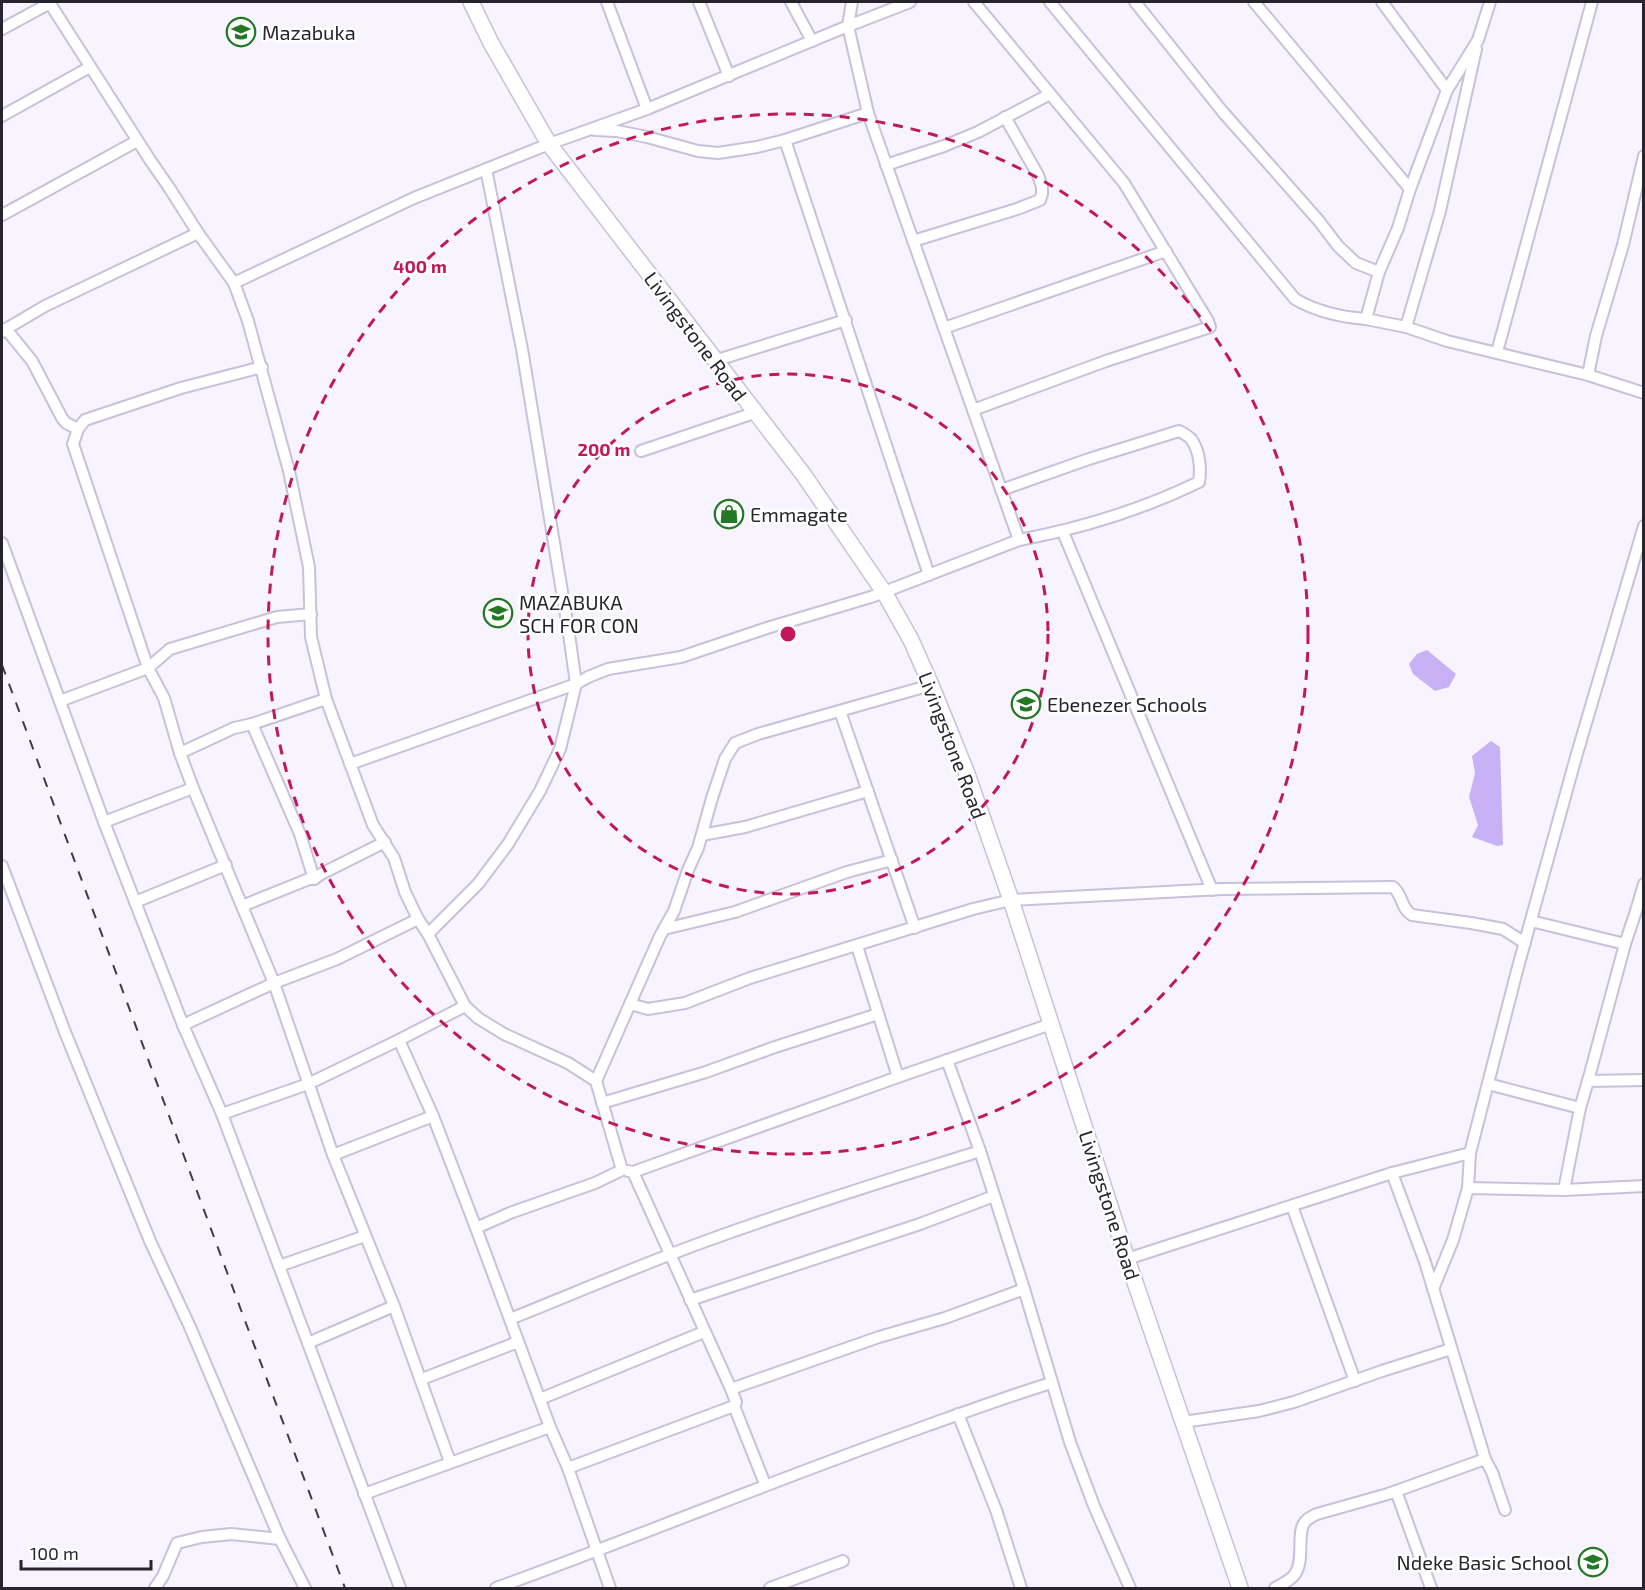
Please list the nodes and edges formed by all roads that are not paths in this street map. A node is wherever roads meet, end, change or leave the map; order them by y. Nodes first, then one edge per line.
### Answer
1 (49, 2) edge
2 (471, 2) edge
3 (606, 2) edge
4 (699, 2) edge
5 (791, 2) edge
6 (852, 2) edge
7 (910, 2) edge
8 (974, 2) edge
9 (1050, 2) edge
10 (1135, 2) edge
11 (1254, 2) edge
12 (1382, 2) edge
13 (1490, 2) edge
14 (1592, 2) edge
15 (848, 26) junction
16 (2, 29) edge
17 (1478, 40) junction
18 (812, 41) junction
19 (90, 67) junction
20 (729, 76) junction
21 (1447, 90) junction
22 (1050, 94) junction
23 (647, 109) junction
24 (868, 113) junction
25 (2, 116) edge
26 (1005, 117) junction
27 (588, 129) junction
28 (785, 140) junction
29 (137, 141) junction
30 (549, 144) junction
31 (1644, 156) edge
32 (886, 165) junction
33 (486, 169) junction
34 (1410, 189) junction
35 (2, 215) edge
36 (198, 233) junction
37 (913, 241) junction
38 (1166, 250) junction
39 (1379, 272) junction
40 (234, 283) junction
41 (1366, 319) junction
42 (846, 320) junction
43 (1407, 327) junction
44 (944, 328) junction
45 (4, 330) edge
46 (1497, 352) junction
47 (714, 361) junction
48 (262, 367) junction
49 (1588, 375) junction
50 (1644, 393) edge
51 (973, 410) junction
52 (754, 413) junction
53 (78, 429) junction
54 (641, 451) dead end
55 (1001, 490) junction
56 (1644, 526) edge
57 (1063, 532) junction
58 (1019, 540) junction
59 (2, 543) edge
60 (929, 575) junction
61 (884, 592) junction
62 (311, 614) junction
63 (148, 668) junction
64 (576, 684) junction
65 (931, 685) junction
66 (326, 699) junction
67 (60, 701) junction
68 (840, 711) junction
69 (252, 724) junction
70 (180, 753) junction
71 (350, 764) junction
72 (193, 788) junction
73 (868, 791) junction
74 (104, 822) junction
75 (702, 835) junction
76 (385, 842) junction
77 (892, 860) junction
78 (226, 865) junction
79 (2, 866) edge
80 (314, 879) junction
81 (1644, 884) edge
82 (1212, 890) junction
83 (1011, 900) junction
84 (135, 902) junction
85 (242, 906) junction
86 (1640, 912) edge
87 (418, 919) junction
88 (1531, 921) junction
89 (915, 928) junction
90 (664, 929) junction
91 (428, 934) junction
92 (1525, 943) junction
93 (1625, 944) junction
94 (857, 946) junction
95 (274, 983) junction
96 (630, 1004) junction
97 (465, 1006) junction
98 (878, 1014) junction
99 (1051, 1024) junction
100 (183, 1025) junction
101 (399, 1040) junction
102 (947, 1060) junction
103 (898, 1077) junction
104 (1644, 1080) edge
105 (596, 1081) junction
106 (1588, 1081) junction
107 (308, 1084) junction
108 (1488, 1084) junction
109 (602, 1103) junction
110 (1580, 1108) junction
111 (222, 1114) junction
112 (433, 1116) junction
113 (980, 1151) junction
114 (1470, 1153) junction
115 (333, 1155) junction
116 (627, 1171) junction
117 (1392, 1173) junction
118 (1644, 1186) edge
119 (1468, 1188) junction
120 (1564, 1190) junction
121 (994, 1196) junction
122 (1292, 1206) junction
123 (476, 1228) junction
124 (365, 1236) junction
125 (671, 1254) junction
126 (1127, 1259) junction
127 (279, 1266) junction
128 (1024, 1289) junction
129 (1433, 1289) junction
130 (690, 1300) junction
131 (394, 1306) junction
132 (510, 1319) junction
133 (704, 1332) junction
134 (518, 1342) junction
135 (308, 1343) junction
136 (1451, 1349) junction
137 (422, 1379) junction
138 (1355, 1381) junction
139 (1051, 1383) junction
140 (731, 1389) junction
141 (540, 1399) junction
142 (734, 1406) junction
143 (958, 1414) junction
144 (1183, 1422) junction
145 (550, 1427) junction
146 (1485, 1460) junction
147 (450, 1462) junction
148 (568, 1468) junction
149 (765, 1484) junction
150 (1396, 1491) junction
151 (364, 1494) junction
152 (1505, 1510) dead end
153 (280, 1539) junction
154 (598, 1551) junction
155 (843, 1561) dead end
156 (155, 1588) edge
157 (305, 1588) edge
158 (400, 1588) edge
159 (496, 1588) edge
160 (610, 1588) edge
161 (770, 1588) edge
162 (1021, 1588) edge
163 (1130, 1588) edge
164 (1240, 1588) edge
165 (1275, 1588) edge
166 (1431, 1588) edge

1 - 16 street
1 - 19 street
2 - 30 highway, Livingstone Road
3 - 23 street
4 - 20 street
5 - 18 street
6 - 15 street
7 - 15 street
8 - 22 street
9 - 41 street
10 - 39 street
11 - 34 street
12 - 21 street
13 - 17 street
14 - 46 street
15 - 18 street
15 - 24 street
17 - 21 street
17 - 43 street
18 - 20 street
19 - 25 street
19 - 29 street
20 - 23 street
21 - 34 street
22 - 26 street
22 - 38 street
23 - 27 street
24 - 28 street
24 - 32 street
26 - 32 street
26 - 37 street
27 - 28 street
27 - 30 street
28 - 42 street
29 - 35 street
29 - 36 street
30 - 33 street
30 - 47 highway, Livingstone Road
31 - 49 street
32 - 37 street
33 - 40 street
33 - 64 street
34 - 39 street
36 - 40 street
36 - 45 street
37 - 44 street
38 - 44 street
38 - 51 street
39 - 41 street
40 - 48 street
41 - 43 street
42 - 47 street
42 - 60 street
43 - 46 street
44 - 51 street
45 - 53 street
46 - 49 street
47 - 52 highway, Livingstone Road
48 - 53 street
48 - 62 street
49 - 50 street
51 - 55 street
52 - 54 street
52 - 61 highway, Livingstone Road
53 - 63 street
55 - 57 street
55 - 58 street
56 - 88 street
57 - 58 street
57 - 82 street
58 - 60 street
59 - 67 street
60 - 61 street
61 - 64 street
61 - 65 highway, Livingstone Road
62 - 63 street
62 - 66 street
63 - 67 street
63 - 70 street
64 - 71 street
64 - 91 street
65 - 68 street
65 - 83 highway, Livingstone Road
66 - 69 street
66 - 71 street
67 - 74 street
68 - 73 street
68 - 75 street
69 - 70 street
69 - 80 street
70 - 72 street
71 - 76 street
72 - 74 street
72 - 78 street
73 - 75 street
73 - 77 street
74 - 84 street
75 - 90 street
76 - 80 street
76 - 87 street
77 - 89 street
77 - 90 street
78 - 84 street
78 - 85 street
79 - 153 street
80 - 85 street
81 - 86 street
82 - 83 street
82 - 92 street
83 - 89 street
83 - 99 highway, Livingstone Road
84 - 100 street
85 - 95 street
86 - 93 street
87 - 91 street
87 - 95 street
88 - 92 street
88 - 93 street
89 - 94 street
90 - 96 street
91 - 97 street
92 - 108 street
93 - 106 street
94 - 96 street
94 - 98 street
95 - 100 street
95 - 107 street
96 - 105 street
97 - 101 street
97 - 105 street
98 - 103 street
98 - 109 street
99 - 102 street
99 - 126 highway, Livingstone Road
100 - 111 street
101 - 107 street
101 - 112 street
102 - 103 street
102 - 113 street
103 - 116 street
104 - 106 street
105 - 109 street
106 - 110 street
107 - 111 street
107 - 115 street
108 - 110 street
108 - 114 street
109 - 116 street
110 - 120 street
111 - 127 street
112 - 115 street
112 - 123 street
113 - 121 street
113 - 125 street
114 - 117 street
114 - 119 street
115 - 124 street
116 - 123 street
116 - 125 street
117 - 122 street
117 - 129 street
118 - 120 street
119 - 120 street
119 - 129 street
121 - 128 street
121 - 130 street
122 - 126 street
122 - 138 street
123 - 132 street
124 - 127 street
124 - 131 street
125 - 130 street
125 - 132 street
126 - 144 highway, Livingstone Road
127 - 135 street
128 - 139 street
128 - 140 street
129 - 136 street
130 - 133 street
131 - 135 street
131 - 137 street
132 - 134 street
133 - 140 street
133 - 141 street
134 - 137 street
134 - 141 street
135 - 151 street
136 - 138 street
136 - 146 street
137 - 147 street
138 - 144 street
139 - 143 street
139 - 163 street
140 - 142 street
141 - 145 street
142 - 148 street
142 - 149 street
143 - 149 street
143 - 162 street
144 - 164 highway, Livingstone Road
145 - 147 street
145 - 148 street
146 - 150 street
146 - 152 street
147 - 151 street
148 - 154 street
149 - 154 street
150 - 165 street
150 - 166 street
151 - 158 street
153 - 156 street
153 - 157 street
154 - 159 street
154 - 160 street
155 - 161 street

